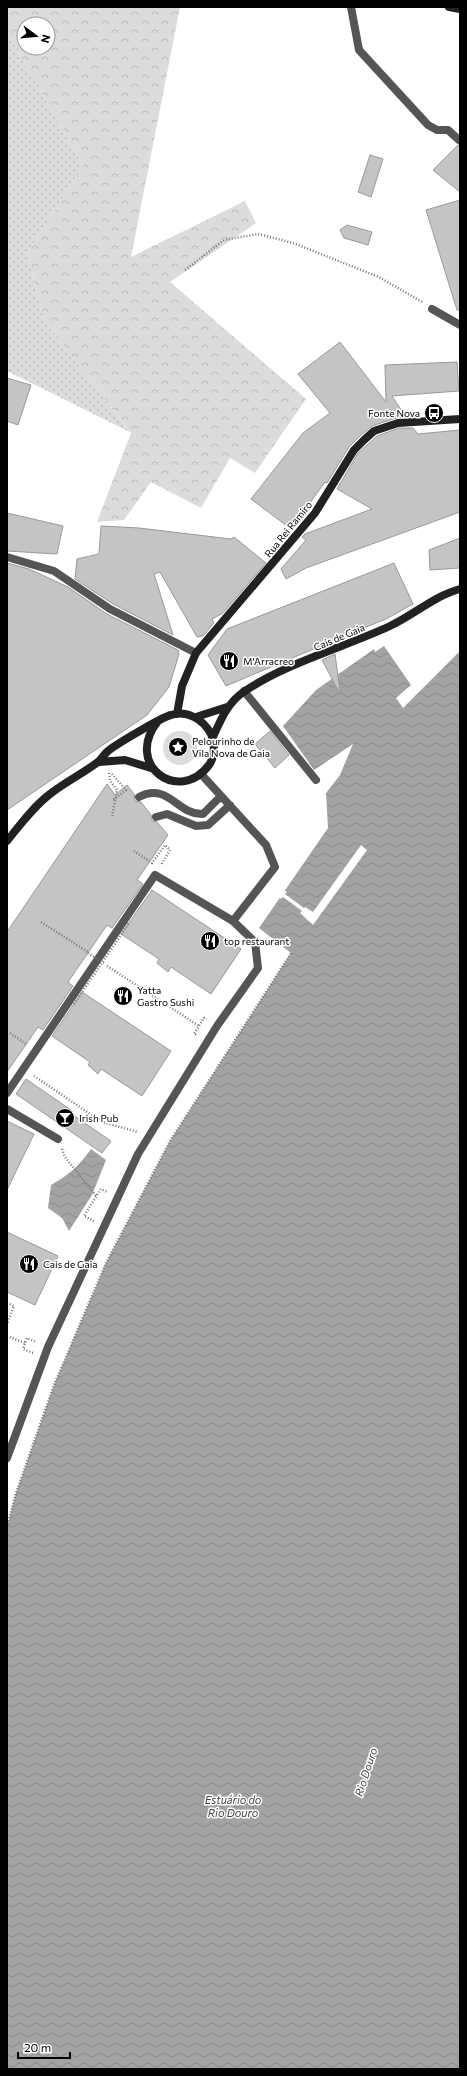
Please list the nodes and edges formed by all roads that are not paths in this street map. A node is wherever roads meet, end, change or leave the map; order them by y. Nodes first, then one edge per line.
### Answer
1 (351, 7) edge
2 (449, 7) edge
3 (460, 9) edge
4 (459, 140) dead end
5 (432, 308) road end
6 (460, 325) edge
7 (460, 419) edge
8 (7, 557) edge
9 (460, 589) edge
10 (196, 653) junction
11 (244, 691) junction
12 (227, 707) junction
13 (177, 714) junction
14 (196, 717) junction
15 (158, 721) junction
16 (213, 738) junction
17 (99, 762) junction
18 (154, 769) junction
19 (201, 774) junction
20 (316, 780) dead end
21 (221, 796) junction
22 (139, 797) dead end
23 (230, 805) junction
24 (156, 817) dead end
25 (7, 841) edge
26 (233, 921) junction
27 (7, 1093) edge
28 (7, 1109) edge
29 (58, 1139) dead end
30 (7, 1458) edge

1 - 4 street
2 - 3 street
5 - 6 street
7 - 10 street, Rua Rei Ramiro
8 - 10 street
9 - 11 street, Cais de Gaia
10 - 13 street, Rua Rei Ramiro
11 - 12 street, Cais de Gaia
11 - 20 street
12 - 14 street, Cais de Gaia
12 - 16 street, Cais de Gaia
13 - 14 street
13 - 15 street
14 - 16 street
15 - 17 street
15 - 18 street
16 - 19 street
17 - 18 street
17 - 25 street
18 - 19 street
19 - 21 street
21 - 22 street
21 - 23 street
23 - 24 street
23 - 26 street
26 - 27 street
26 - 30 street
28 - 29 street

